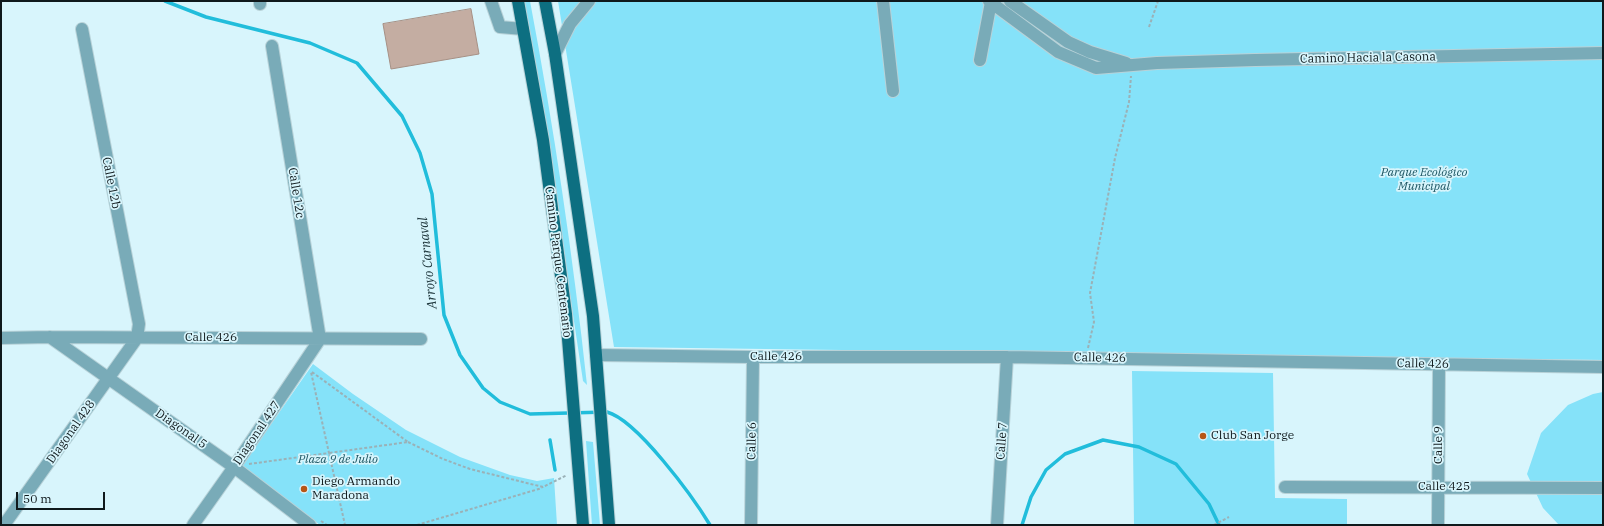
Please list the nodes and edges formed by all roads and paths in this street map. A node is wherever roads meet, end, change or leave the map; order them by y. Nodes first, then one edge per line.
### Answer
1 (491, 1) edge
2 (518, 1) edge
3 (546, 1) edge
4 (589, 1) edge
5 (883, 1) edge
6 (1010, 1) edge
7 (1158, 1) edge
8 (990, 2) edge
9 (1149, 27) dead end
10 (82, 29) dead end
11 (523, 29) junction
12 (272, 46) dead end
13 (1603, 53) edge
14 (555, 54) junction
15 (980, 60) dead end
16 (1132, 65) junction
17 (893, 91) dead end
18 (50, 337) junction
19 (1, 338) edge
20 (137, 338) junction
21 (320, 339) junction
22 (421, 339) dead end
23 (596, 355) junction
24 (753, 357) junction
25 (1007, 357) junction
26 (1088, 358) junction
27 (1439, 364) junction
28 (1603, 367) edge
29 (307, 369) junction
30 (307, 378) dead end
31 (108, 379) junction
32 (408, 442) junction
33 (329, 453) junction
34 (250, 459) dead end
35 (240, 466) junction
36 (252, 470) dead end
37 (579, 470) junction
38 (1285, 486) dead end
39 (1439, 487) junction
40 (543, 488) junction
41 (1603, 488) edge
42 (1229, 517) dead end
43 (315, 523) edge
44 (4, 525) edge
45 (193, 525) edge
46 (326, 525) edge
47 (345, 525) edge
48 (417, 525) edge
49 (583, 525) edge
50 (609, 525) edge
51 (751, 525) edge
52 (997, 525) edge
53 (1214, 525) edge
54 (1438, 525) edge

1 - 11 street
2 - 11 main road, Camino Parque Centenario
3 - 14 main road, Camino Parque Centenario
4 - 14 street
5 - 17 street
6 - 16 street, Camino Hacia la Casona
7 - 9 path
8 - 15 street
8 - 16 street, Camino Hacia la Casona
10 - 20 street, Calle 12b
11 - 37 main road, Camino Parque Centenario
12 - 21 street, Calle 12c
13 - 16 street, Camino Hacia la Casona
14 - 23 main road, Camino Parque Centenario
16 - 26 path
18 - 19 street, Calle 426
18 - 20 street, Calle 426
18 - 31 street, Diagonal 5
20 - 21 street, Calle 426
20 - 31 street, Diagonal 428
21 - 22 street, Calle 426
21 - 29 street, Diagonal 427
23 - 24 street, Calle 426
23 - 50 main road, Camino Parque Centenario
24 - 25 street, Calle 426
24 - 51 street, Calle 6
25 - 26 street, Calle 426
25 - 52 street, Calle 7
26 - 27 street, Calle 426
27 - 28 street, Calle 426
27 - 39 street, Calle 9
29 - 30 path
29 - 32 path
29 - 33 path
29 - 35 street, Diagonal 427
31 - 35 street, Diagonal 5
31 - 44 street, Diagonal 428
32 - 33 path
32 - 40 path
33 - 35 path
33 - 47 path
34 - 35 path
35 - 36 path
35 - 43 street, Diagonal 5
35 - 45 street, Diagonal 427
37 - 40 path
37 - 49 main road, Camino Parque Centenario
38 - 39 street, Calle 425
39 - 41 street, Calle 425
39 - 54 street, Calle 9
40 - 48 path
42 - 53 path
43 - 46 path

